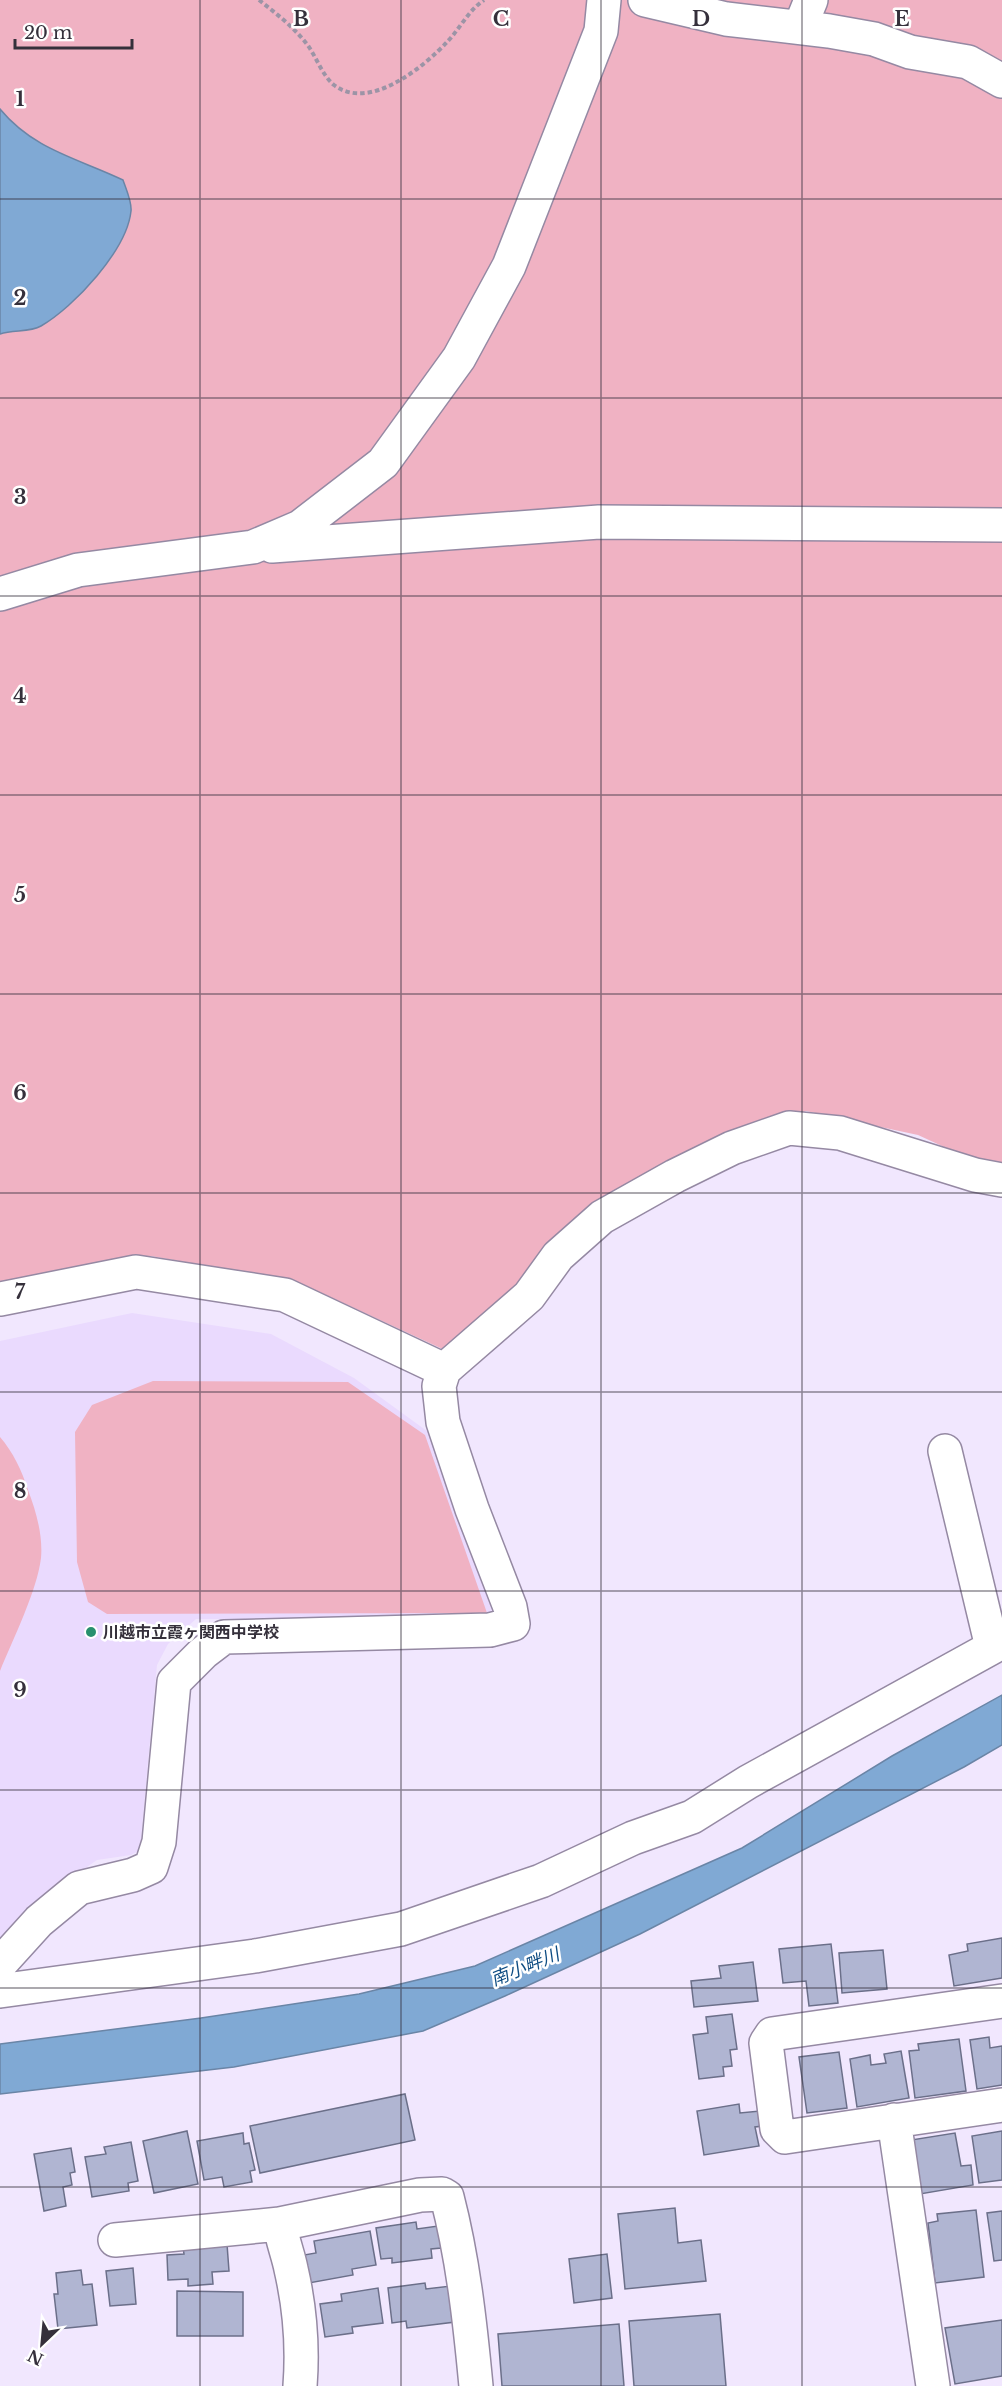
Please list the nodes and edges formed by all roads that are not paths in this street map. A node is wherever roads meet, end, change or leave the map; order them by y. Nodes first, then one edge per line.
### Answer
1 (604, 0) edge
2 (645, 0) edge
3 (806, 14) edge
4 (1002, 81) edge
5 (1002, 525) edge
6 (252, 547) junction
7 (0, 594) edge
8 (1002, 1180) edge
9 (0, 1299) edge
10 (444, 1370) junction
11 (945, 1451) dead end
12 (997, 1644) edge
13 (0, 1964) edge
14 (0, 1990) edge
15 (1002, 2001) edge
16 (1002, 2105) edge
17 (894, 2120) junction
18 (280, 2224) junction
19 (115, 2240) dead end
20 (300, 2386) edge
21 (476, 2386) edge
22 (933, 2386) edge

1 - 6 street
2 - 3 street
3 - 4 street
5 - 6 street
6 - 7 street
8 - 10 street
9 - 10 street
10 - 13 street
11 - 12 street
12 - 14 street
15 - 17 street
16 - 17 street
17 - 22 street
18 - 19 street
18 - 20 street
18 - 21 street

